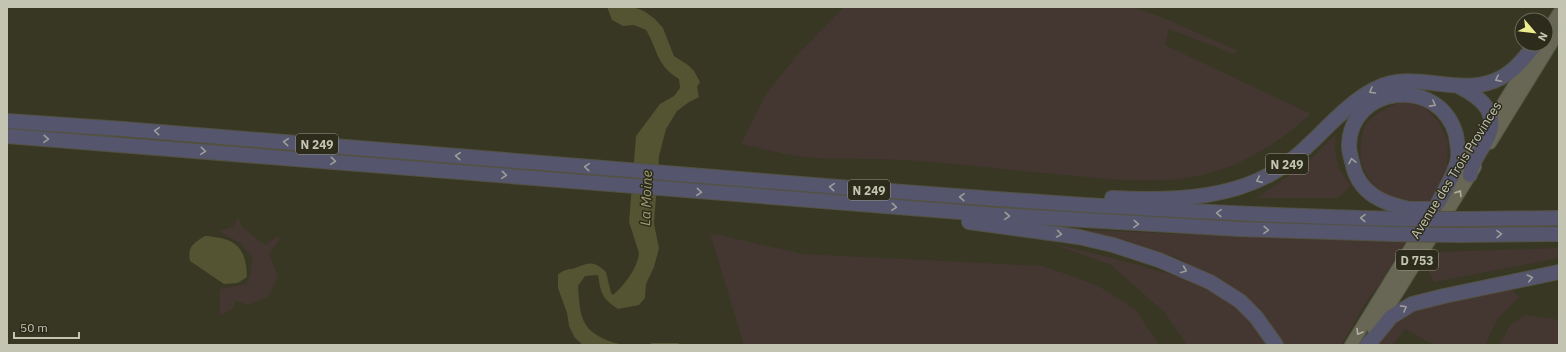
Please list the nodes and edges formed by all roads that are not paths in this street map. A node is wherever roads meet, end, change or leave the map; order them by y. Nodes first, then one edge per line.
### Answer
1 (1559, 31) edge
2 (1531, 52) edge
3 (1533, 52) edge
4 (1460, 87) junction
5 (7, 121) edge
6 (1492, 121) junction
7 (7, 136) edge
8 (1470, 175) junction
9 (1001, 200) junction
10 (1438, 203) junction
11 (940, 211) junction
12 (1406, 214) junction
13 (1559, 218) edge
14 (1559, 234) edge
15 (1559, 272) edge
16 (1276, 345) edge
17 (1351, 345) edge
18 (1366, 345) edge

1 - 8 main road, Avenue des Trois Provinces / D 753
2 -> 4 highway, N 249
3 - 6 main road, Avenue des Trois Provinces / D 753
4 - 6 highway, N 249
4 -> 9 highway, N 249
9 -> 5 highway, N 249
6 - 8 highway
6 - 10 main road, Avenue des Trois Provinces / D 753
7 -> 11 highway, N 249
18 -> 8 main road, Avenue des Trois Provinces / D 753
12 -> 9 highway, N 249
12 -> 10 highway, N 249
10 -> 17 main road, Avenue des Trois Provinces / D 753
11 -> 14 highway, N 249, bridge
11 -> 16 highway, N 249
12 - 13 highway, N 249, bridge
18 -> 15 highway

